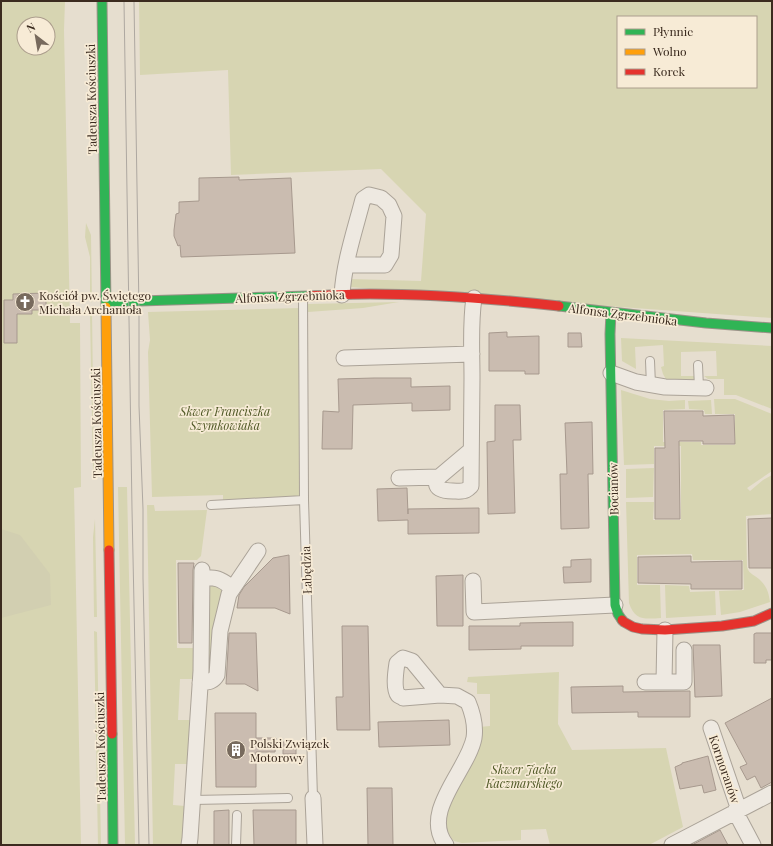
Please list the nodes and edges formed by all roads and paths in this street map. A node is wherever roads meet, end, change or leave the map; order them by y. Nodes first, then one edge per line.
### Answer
1 (102, 1) edge
2 (346, 265) junction
3 (342, 295) junction
4 (303, 296) junction
5 (474, 298) junction
6 (106, 302) junction
7 (611, 312) junction
8 (772, 328) edge
9 (472, 354) junction
10 (344, 358) dead end
11 (650, 361) dead end
12 (698, 364) dead end
13 (611, 373) junction
14 (651, 385) junction
15 (702, 388) joint
16 (471, 450) junction
17 (439, 477) junction
18 (399, 478) dead end
19 (304, 500) junction
20 (211, 505) dead end
21 (258, 551) dead end
22 (473, 581) dead end
23 (233, 588) junction
24 (615, 605) junction
25 (772, 613) edge
26 (665, 630) junction
27 (684, 650) dead end
28 (645, 682) dead end
29 (664, 682) junction
30 (200, 683) junction
31 (440, 695) dead end
32 (711, 728) dead end
33 (772, 793) edge
34 (288, 798) dead end
35 (313, 798) joint
36 (193, 800) junction
37 (737, 810) junction
38 (237, 815) dead end
39 (113, 845) edge
40 (189, 845) edge
41 (236, 845) edge
42 (315, 845) edge
43 (446, 845) edge
44 (672, 845) edge
45 (752, 845) edge

1 - 6 street, Tadeusza Kościuszki
2 - 2 street
2 - 3 street
3 - 4 street, Alfonsa Zgrzebnioka
3 - 5 street, Alfonsa Zgrzebnioka
4 - 6 street, Alfonsa Zgrzebnioka
4 - 19 lane, Łabędzia
5 - 7 street, Alfonsa Zgrzebnioka
5 - 9 street
6 - 39 street, Tadeusza Kościuszki
7 - 8 street, Alfonsa Zgrzebnioka
7 - 13 street, Bocianów
9 - 10 street
9 - 16 street
11 - 14 lane
12 - 15 lane
13 - 14 street
13 - 24 street, Bocianów
14 - 15 street
16 - 17 street
16 - 17 street
17 - 18 street
19 - 20 lane
19 - 35 lane, Łabędzia
21 - 23 street
22 - 24 street
23 - 30 street
23 - 30 street
24 - 26 street, Bocianów
25 - 26 street, Bocianów
26 - 29 street
27 - 29 street
28 - 29 street
30 - 36 street
31 - 43 street
32 - 37 street, Kormoranów
33 - 37 street, Kormoranów
34 - 36 lane
35 - 42 street, Łabędzia
36 - 40 street
37 - 44 street, Kormoranów
37 - 45 street, Kormoranów
38 - 41 lane

